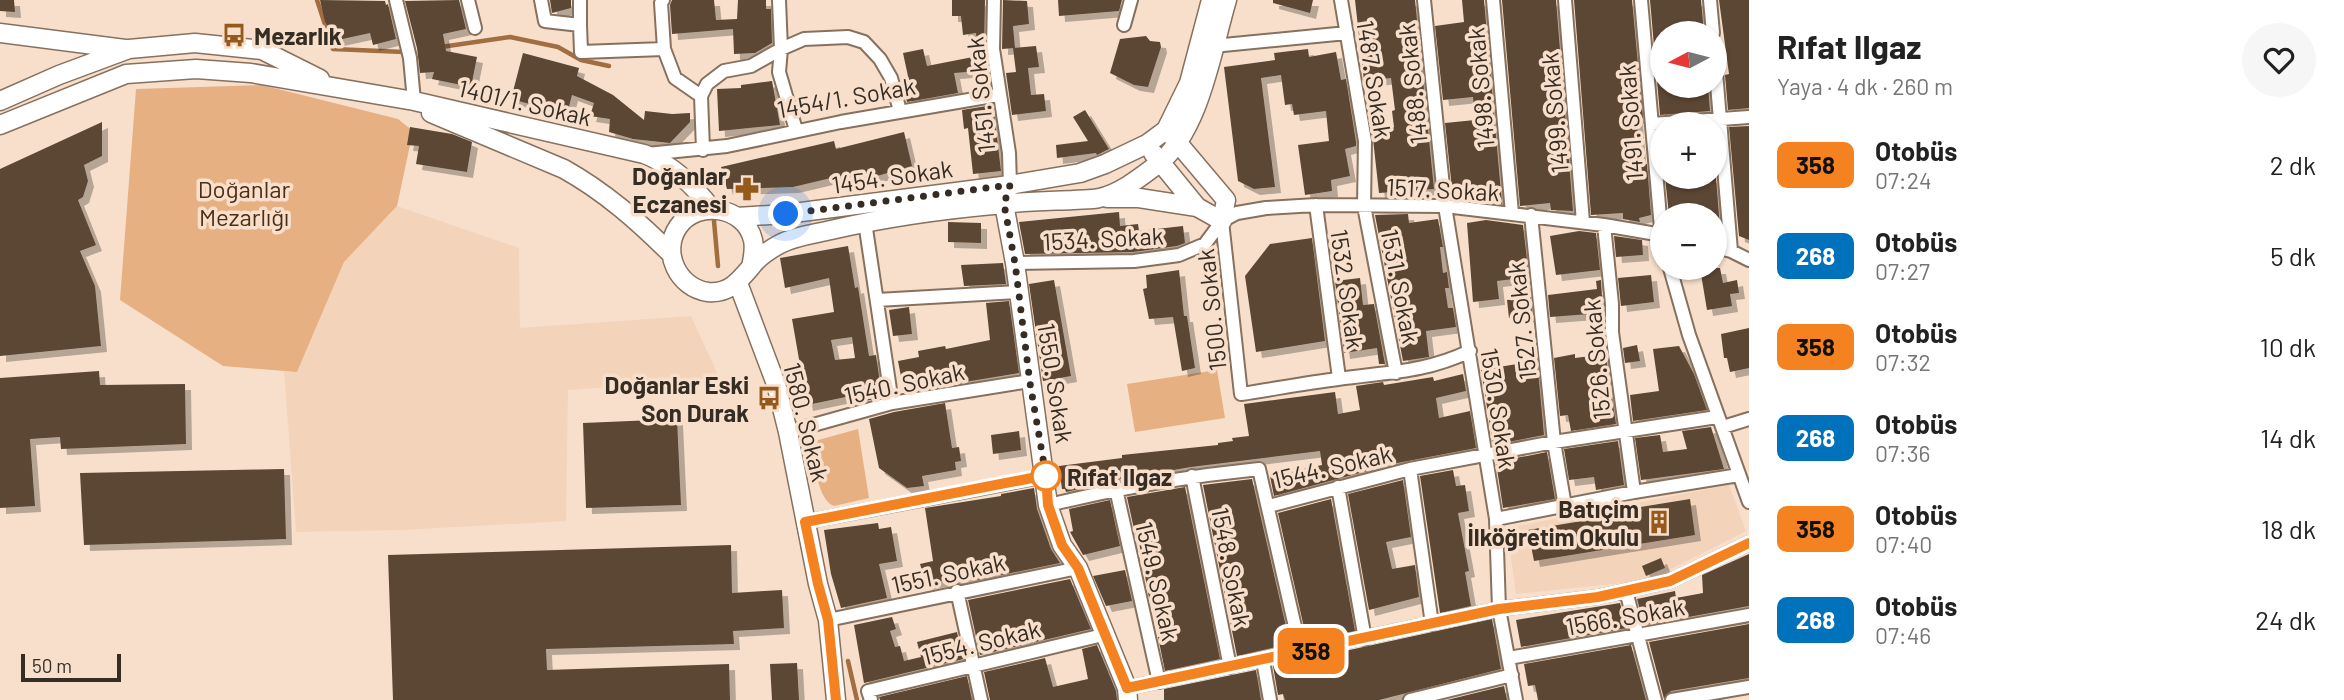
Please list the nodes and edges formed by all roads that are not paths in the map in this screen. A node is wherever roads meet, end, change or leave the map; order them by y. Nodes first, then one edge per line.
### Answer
1 (396, 0) edge
2 (468, 0) edge
3 (541, 0) edge
4 (580, 0) edge
5 (663, 0) edge
6 (779, 0) edge
7 (994, 0) edge
8 (1131, 0) edge
9 (1211, 0) edge
10 (1227, 0) edge
11 (1341, 0) edge
12 (1424, 0) edge
13 (1493, 0) edge
14 (1565, 0) edge
15 (1641, 0) edge
16 (1710, 0) edge
17 (1712, 21) edge
18 (580, 25) junction
19 (1124, 25) dead end
20 (475, 28) dead end
21 (0, 33) edge
22 (1347, 33) junction
23 (1213, 47) junction
24 (129, 49) junction
25 (664, 49) junction
26 (781, 49) junction
27 (336, 87) junction
28 (999, 94) junction
29 (701, 96) junction
30 (0, 101) edge
31 (414, 101) junction
32 (900, 111) junction
33 (1650, 112) edge
34 (1749, 117) edge
35 (1727, 118) edge
36 (0, 125) edge
37 (796, 130) junction
38 (1172, 137) junction
39 (1147, 144) junction
40 (703, 150) junction
41 (644, 154) junction
42 (1160, 162) junction
43 (1010, 185) junction
44 (1726, 189) edge
45 (1100, 198) junction
46 (1004, 204) junction
47 (1316, 205) junction
48 (1364, 206) junction
49 (1445, 206) junction
50 (1197, 207) junction
51 (712, 209) junction
52 (1512, 213) junction
53 (1531, 215) junction
54 (737, 217) junction
55 (1222, 220) junction
56 (865, 222) junction
57 (1583, 222) junction
58 (1604, 225) junction
59 (1650, 235) edge
60 (1727, 250) edge
61 (1731, 251) junction
62 (671, 254) junction
63 (1749, 260) edge
64 (1015, 263) junction
65 (751, 267) junction
66 (1673, 280) edge
67 (738, 283) junction
68 (1018, 292) junction
69 (877, 300) junction
70 (1470, 351) junction
71 (1396, 373) junction
72 (1339, 379) junction
73 (1030, 381) junction
74 (892, 403) junction
75 (1749, 419) edge
76 (1720, 422) junction
77 (788, 432) junction
78 (1624, 432) junction
79 (1554, 442) junction
80 (1485, 454) junction
81 (1410, 469) junction
82 (1739, 475) junction
83 (1046, 476) junction
84 (1192, 476) junction
85 (1338, 486) junction
86 (1116, 489) junction
87 (1634, 492) junction
88 (1749, 502) edge
89 (1048, 505) junction
90 (1269, 506) junction
91 (1565, 506) junction
92 (1496, 519) junction
93 (805, 522) junction
94 (1749, 543) edge
95 (1078, 568) junction
96 (1626, 591) junction
97 (957, 592) junction
98 (1499, 609) junction
99 (1749, 615) edge
100 (828, 620) junction
101 (1432, 624) junction
102 (1103, 635) junction
103 (1637, 636) junction
104 (1364, 639) junction
105 (1301, 653) junction
106 (1509, 658) junction
107 (1263, 661) junction
108 (973, 664) junction
109 (1230, 667) junction
110 (1512, 675) junction
111 (1159, 682) junction
112 (1749, 687) edge
113 (869, 695) edge
114 (1126, 696) edge
115 (836, 700) edge
116 (981, 700) edge
117 (1270, 700) edge
118 (1410, 700) edge
119 (1516, 700) edge
120 (1655, 700) edge
121 (1672, 700) edge

1 - 31 street
2 - 20 street
3 - 18 street
4 - 18 street
5 - 25 street
6 - 26 street
7 - 28 street, 1451. Sokak
8 - 19 street
9 - 38 main road
10 - 23 main road
11 - 22 street, 1487. Sokak
12 - 49 street, 1488. Sokak
13 - 52 street, 1498. Sokak
14 - 57 street, 1499. Sokak
15 - 33 street, 1491. Sokak
16 - 17 street
18 - 25 street
21 - 24 main road
22 - 23 street
22 - 48 street, 1487. Sokak
23 - 38 main road
24 - 27 main road, 1401/1. Sokak
24 - 30 main road, 1401/1. Sokak
25 - 29 street
26 - 29 street
26 - 32 street
26 - 37 street
27 - 31 main road, 1401/1. Sokak
27 - 36 main road, 1401/1. Sokak
28 - 32 street, 1454/1. Sokak
28 - 43 street, 1451. Sokak
29 - 40 street
31 - 41 main road, 1401/1. Sokak
31 - 62 main road
32 - 37 street, 1454/1. Sokak
34 - 35 street
37 - 40 street, 1454/1. Sokak
38 - 39 main road
38 - 42 main road
38 - 55 main road
39 - 42 main road
39 - 43 main road
40 - 41 street, 1401/1. Sokak
41 - 51 main road
42 - 45 main road
42 - 50 main road
43 - 46 main road, 1550. Sokak
43 - 54 main road, 1454. Sokak
44 - 61 street
45 - 46 main road
45 - 50 main road
46 - 56 main road
46 - 64 main road, 1550. Sokak
47 - 48 street, 1517. Sokak
47 - 55 street, 1517. Sokak
47 - 72 street, 1532. Sokak
48 - 49 street, 1517. Sokak
48 - 71 street, 1531. Sokak
49 - 52 street, 1517. Sokak
49 - 70 street, 1530. Sokak
50 - 55 main road
51 - 54 main road
51 - 62 main road
52 - 53 street, 1517. Sokak
53 - 57 street, 1517. Sokak
53 - 79 street, 1527. Sokak
54 - 65 main road
55 - 64 street, 1534. Sokak
55 - 72 street, 1500. Sokak
56 - 65 main road
56 - 69 street
57 - 58 street, 1517. Sokak
58 - 59 street, 1517. Sokak
58 - 78 street, 1526. Sokak
60 - 61 street
61 - 63 street
62 - 67 main road
64 - 68 main road, 1550. Sokak
65 - 67 main road
66 - 76 street
67 - 77 main road, 1580. Sokak
68 - 69 street
68 - 73 main road, 1550. Sokak
69 - 74 street
70 - 71 street
70 - 80 street, 1530. Sokak
71 - 72 street
73 - 74 street, 1540. Sokak
73 - 83 main road, 1550. Sokak
74 - 77 street, 1540. Sokak
75 - 76 street, 1544. Sokak
76 - 78 street, 1544. Sokak
76 - 82 street
77 - 93 main road, 1580. Sokak
78 - 79 street, 1544. Sokak
78 - 87 street, 1526. Sokak
79 - 80 street, 1544. Sokak
79 - 91 street, 1527. Sokak
80 - 81 street, 1544. Sokak
80 - 92 street, 1530. Sokak
81 - 85 street, 1544. Sokak
81 - 101 street
82 - 87 street
82 - 88 street
83 - 89 main road, 1550. Sokak
83 - 93 street
84 - 86 street, 1544. Sokak
84 - 90 street, 1544. Sokak
84 - 109 street, 1548. Sokak
85 - 90 street, 1544. Sokak
85 - 104 street
86 - 89 street, 1544. Sokak
86 - 111 street, 1549. Sokak
87 - 91 street
89 - 95 main road, 1550. Sokak
90 - 105 street
91 - 92 street
92 - 98 street, 1530. Sokak
93 - 100 main road, 1580. Sokak
94 - 96 street
95 - 97 street, 1551. Sokak
95 - 102 main road, 1550. Sokak
96 - 98 street
96 - 103 street
97 - 100 street, 1551. Sokak
97 - 108 street
98 - 101 street
98 - 106 street, 1530. Sokak
99 - 103 street, 1566. Sokak
100 - 115 main road, 1580. Sokak
101 - 104 street
102 - 108 street, 1554. Sokak
102 - 114 main road, 1550. Sokak
103 - 106 street, 1566. Sokak
103 - 120 street
104 - 105 street
105 - 107 street
106 - 110 street, 1530. Sokak
107 - 109 street
107 - 117 street
108 - 113 street, 1554. Sokak
108 - 116 street
109 - 111 street
110 - 118 street
110 - 119 street, 1530. Sokak
111 - 114 street
112 - 121 street

